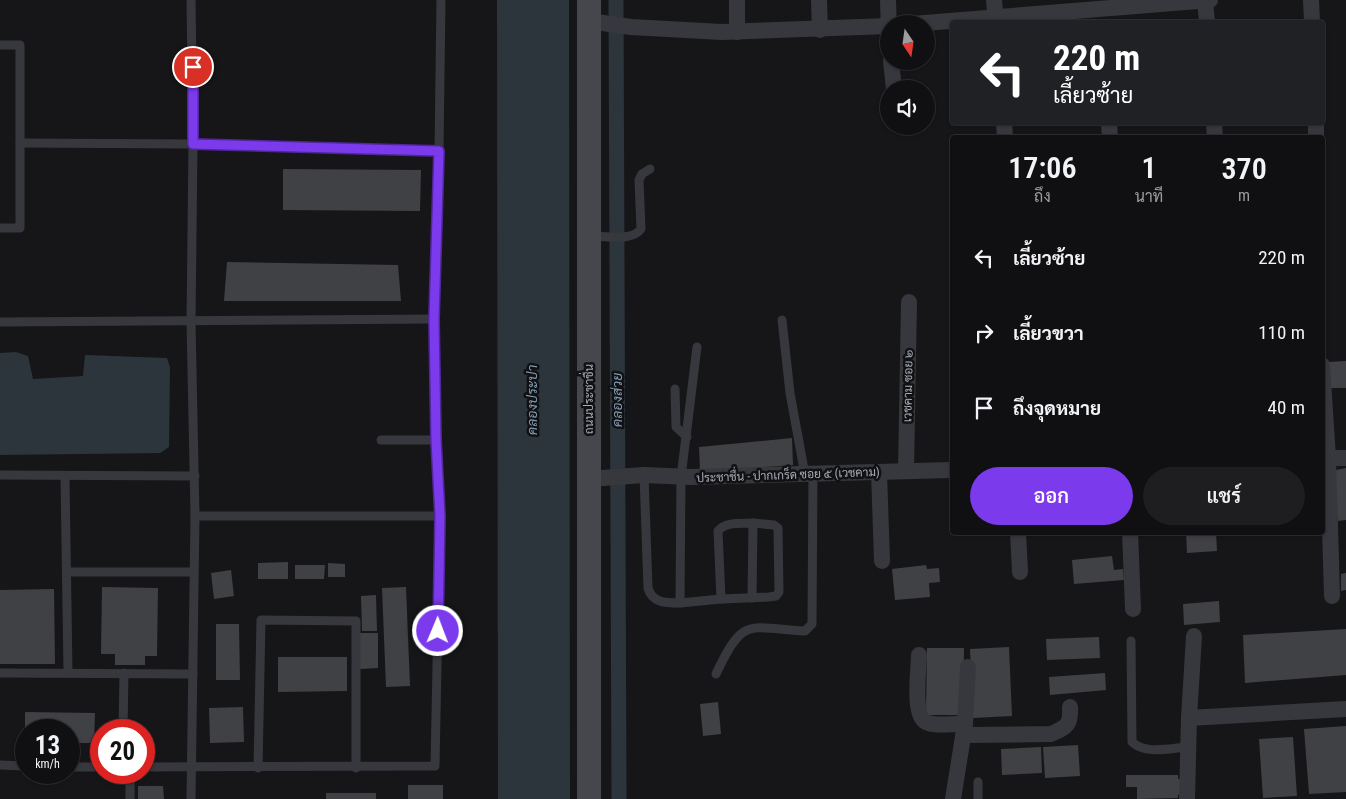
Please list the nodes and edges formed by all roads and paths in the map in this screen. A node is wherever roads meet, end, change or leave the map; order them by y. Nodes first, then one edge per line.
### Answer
1 (191, 0) edge
2 (441, 0) edge
3 (736, 0) edge
4 (818, 0) edge
5 (888, 0) edge
6 (994, 0) edge
7 (1205, 0) edge
8 (1210, 0) edge
9 (1311, 0) edge
10 (1098, 10) edge
11 (592, 15) edge
12 (888, 15) edge
13 (996, 20) edge
14 (1207, 20) edge
15 (1312, 20) edge
16 (950, 22) edge
17 (935, 23) edge
18 (880, 26) edge
19 (820, 30) junction
20 (737, 32) junction
21 (0, 46) edge
22 (20, 143) junction
23 (193, 144) junction
24 (439, 151) junction
25 (650, 170) dead end
26 (0, 228) edge
27 (596, 236) junction
28 (909, 302) dead end
29 (434, 319) junction
30 (782, 320) dead end
31 (0, 322) edge
32 (191, 322) junction
33 (697, 347) dead end
34 (676, 389) dead end
35 (1325, 435) edge
36 (687, 438) junction
37 (381, 440) dead end
38 (436, 440) junction
39 (1326, 458) edge
40 (1346, 458) edge
41 (950, 470) edge
42 (906, 471) junction
43 (879, 472) junction
44 (0, 475) edge
45 (644, 475) junction
46 (809, 475) junction
47 (65, 476) junction
48 (195, 476) junction
49 (682, 477) junction
50 (594, 479) junction
51 (195, 516) junction
52 (440, 516) junction
53 (753, 523) junction
54 (1018, 535) edge
55 (1130, 535) edge
56 (882, 561) dead end
57 (67, 572) junction
58 (193, 572) junction
59 (1020, 572) dead end
60 (1332, 596) dead end
61 (752, 598) junction
62 (721, 599) junction
63 (680, 604) junction
64 (1133, 609) dead end
65 (1194, 636) dead end
66 (1131, 641) dead end
67 (919, 655) dead end
68 (968, 667) dead end
69 (68, 672) junction
70 (0, 673) edge
71 (124, 673) junction
72 (194, 674) junction
73 (716, 674) dead end
74 (1070, 707) dead end
75 (1346, 709) edge
76 (1189, 718) junction
77 (123, 719) edge
78 (964, 729) junction
79 (1188, 747) junction
80 (0, 765) edge
81 (15, 766) edge
82 (155, 767) edge
83 (190, 768) junction
84 (258, 768) junction
85 (356, 768) junction
86 (978, 782) dead end
87 (130, 784) edge
88 (130, 799) edge
89 (190, 799) edge
90 (589, 799) edge
91 (953, 799) edge
92 (978, 799) edge
93 (1187, 799) edge

1 - 23 lane
2 - 24 lane
3 - 20 street
4 - 19 street
5 - 12 street
6 - 13 street
7 - 8 street
7 - 10 street
7 - 14 street
9 - 15 street
10 - 13 street
11 - 20 street
11 - 27 main road, ถนนประชาชื่น
16 - 17 street
18 - 19 street
19 - 20 street
21 - 22 lane
22 - 23 lane
22 - 26 lane
23 - 24 lane
23 - 32 lane
24 - 29 lane
25 - 27 lane
27 - 50 main road, ถนนประชาชื่น
28 - 42 street, เวชคาม ซอย ๒
29 - 32 lane
29 - 38 lane
30 - 46 lane
31 - 32 lane
32 - 48 lane
33 - 36 lane
34 - 36 lane
35 - 39 street
36 - 49 lane
37 - 38 lane
38 - 52 lane
39 - 40 street
39 - 60 street
41 - 42 street, ประชาชื่น - ปากเกร็ด ซอย ๕ (เวชคาม)
42 - 43 street, ประชาชื่น - ปากเกร็ด ซอย ๕ (เวชคาม)
43 - 46 street, ประชาชื่น - ปากเกร็ด ซอย ๕ (เวชคาม)
43 - 56 street
44 - 47 lane
45 - 49 street, ประชาชื่น - ปากเกร็ด ซอย ๕ (เวชคาม)
45 - 50 street, ประชาชื่น - ปากเกร็ด ซอย ๕ (เวชคาม)
45 - 63 lane
46 - 49 street, ประชาชื่น - ปากเกร็ด ซอย ๕ (เวชคาม)
46 - 73 lane
47 - 48 lane
47 - 57 lane
48 - 51 lane
49 - 63 lane
50 - 90 main road, ถนนประชาชื่น
51 - 52 lane
51 - 58 lane
52 - 85 lane
53 - 61 lane
53 - 61 lane
53 - 62 lane
54 - 59 street
55 - 64 street
57 - 58 lane
57 - 69 lane
58 - 72 lane
61 - 62 lane
62 - 63 lane
65 - 76 street
66 - 79 lane
67 - 78 street
68 - 78 street
69 - 70 lane
69 - 71 lane
71 - 72 lane
71 - 77 lane
72 - 83 lane
74 - 78 street
75 - 76 street
76 - 79 street
78 - 91 street
79 - 93 street
80 - 81 lane
82 - 83 lane
83 - 84 lane
83 - 89 lane
84 - 85 lane
84 - 85 lane
86 - 92 lane
87 - 88 lane

